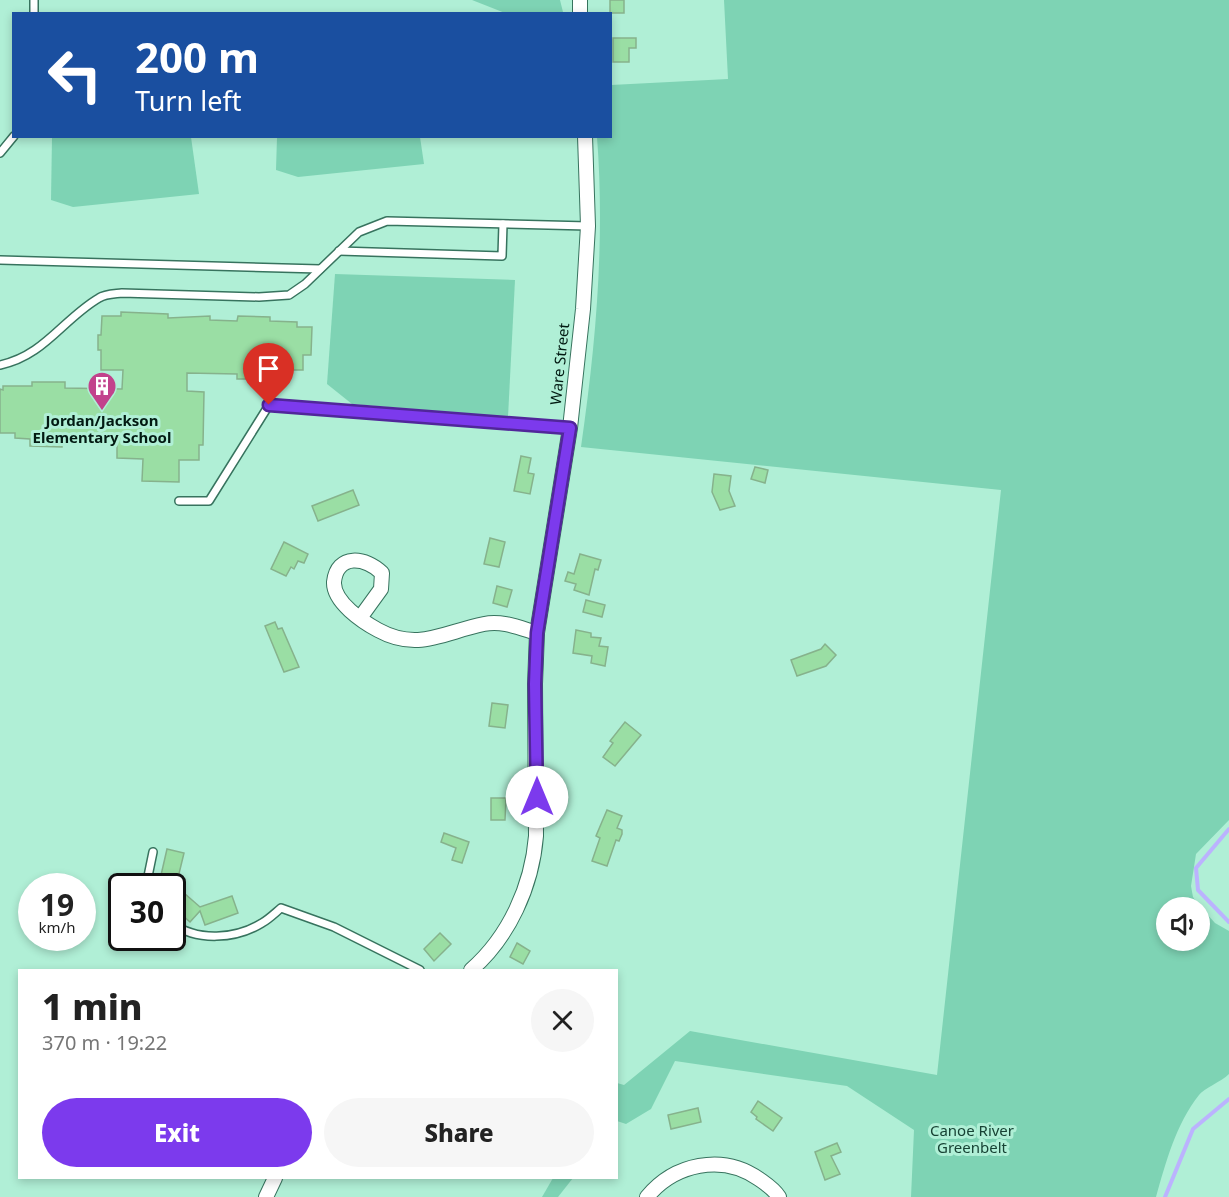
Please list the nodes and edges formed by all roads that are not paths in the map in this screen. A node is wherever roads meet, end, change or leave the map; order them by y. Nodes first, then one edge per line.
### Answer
1 (12, 138) edge
2 (585, 138) edge
3 (0, 153) edge
4 (503, 224) junction
5 (588, 226) junction
6 (339, 251) junction
7 (0, 260) edge
8 (320, 269) junction
9 (0, 365) edge
10 (570, 428) junction
11 (179, 501) dead end
12 (360, 618) dead end
13 (537, 633) junction
14 (153, 852) dead end
15 (149, 873) edge
16 (186, 930) edge
17 (418, 969) edge
18 (472, 969) edge
19 (275, 1179) edge
20 (266, 1197) edge
21 (647, 1197) edge
22 (779, 1197) edge

1 - 3 lane
2 - 5 street, Ware Street
4 - 5 lane
4 - 6 lane
4 - 6 lane
5 - 10 street, Ware Street
6 - 8 lane
7 - 8 lane
8 - 9 lane
10 - 11 lane
10 - 13 street, Ware Street
12 - 13 street
13 - 18 street, Ware Street
14 - 15 lane
16 - 17 lane
19 - 20 street
21 - 22 street

